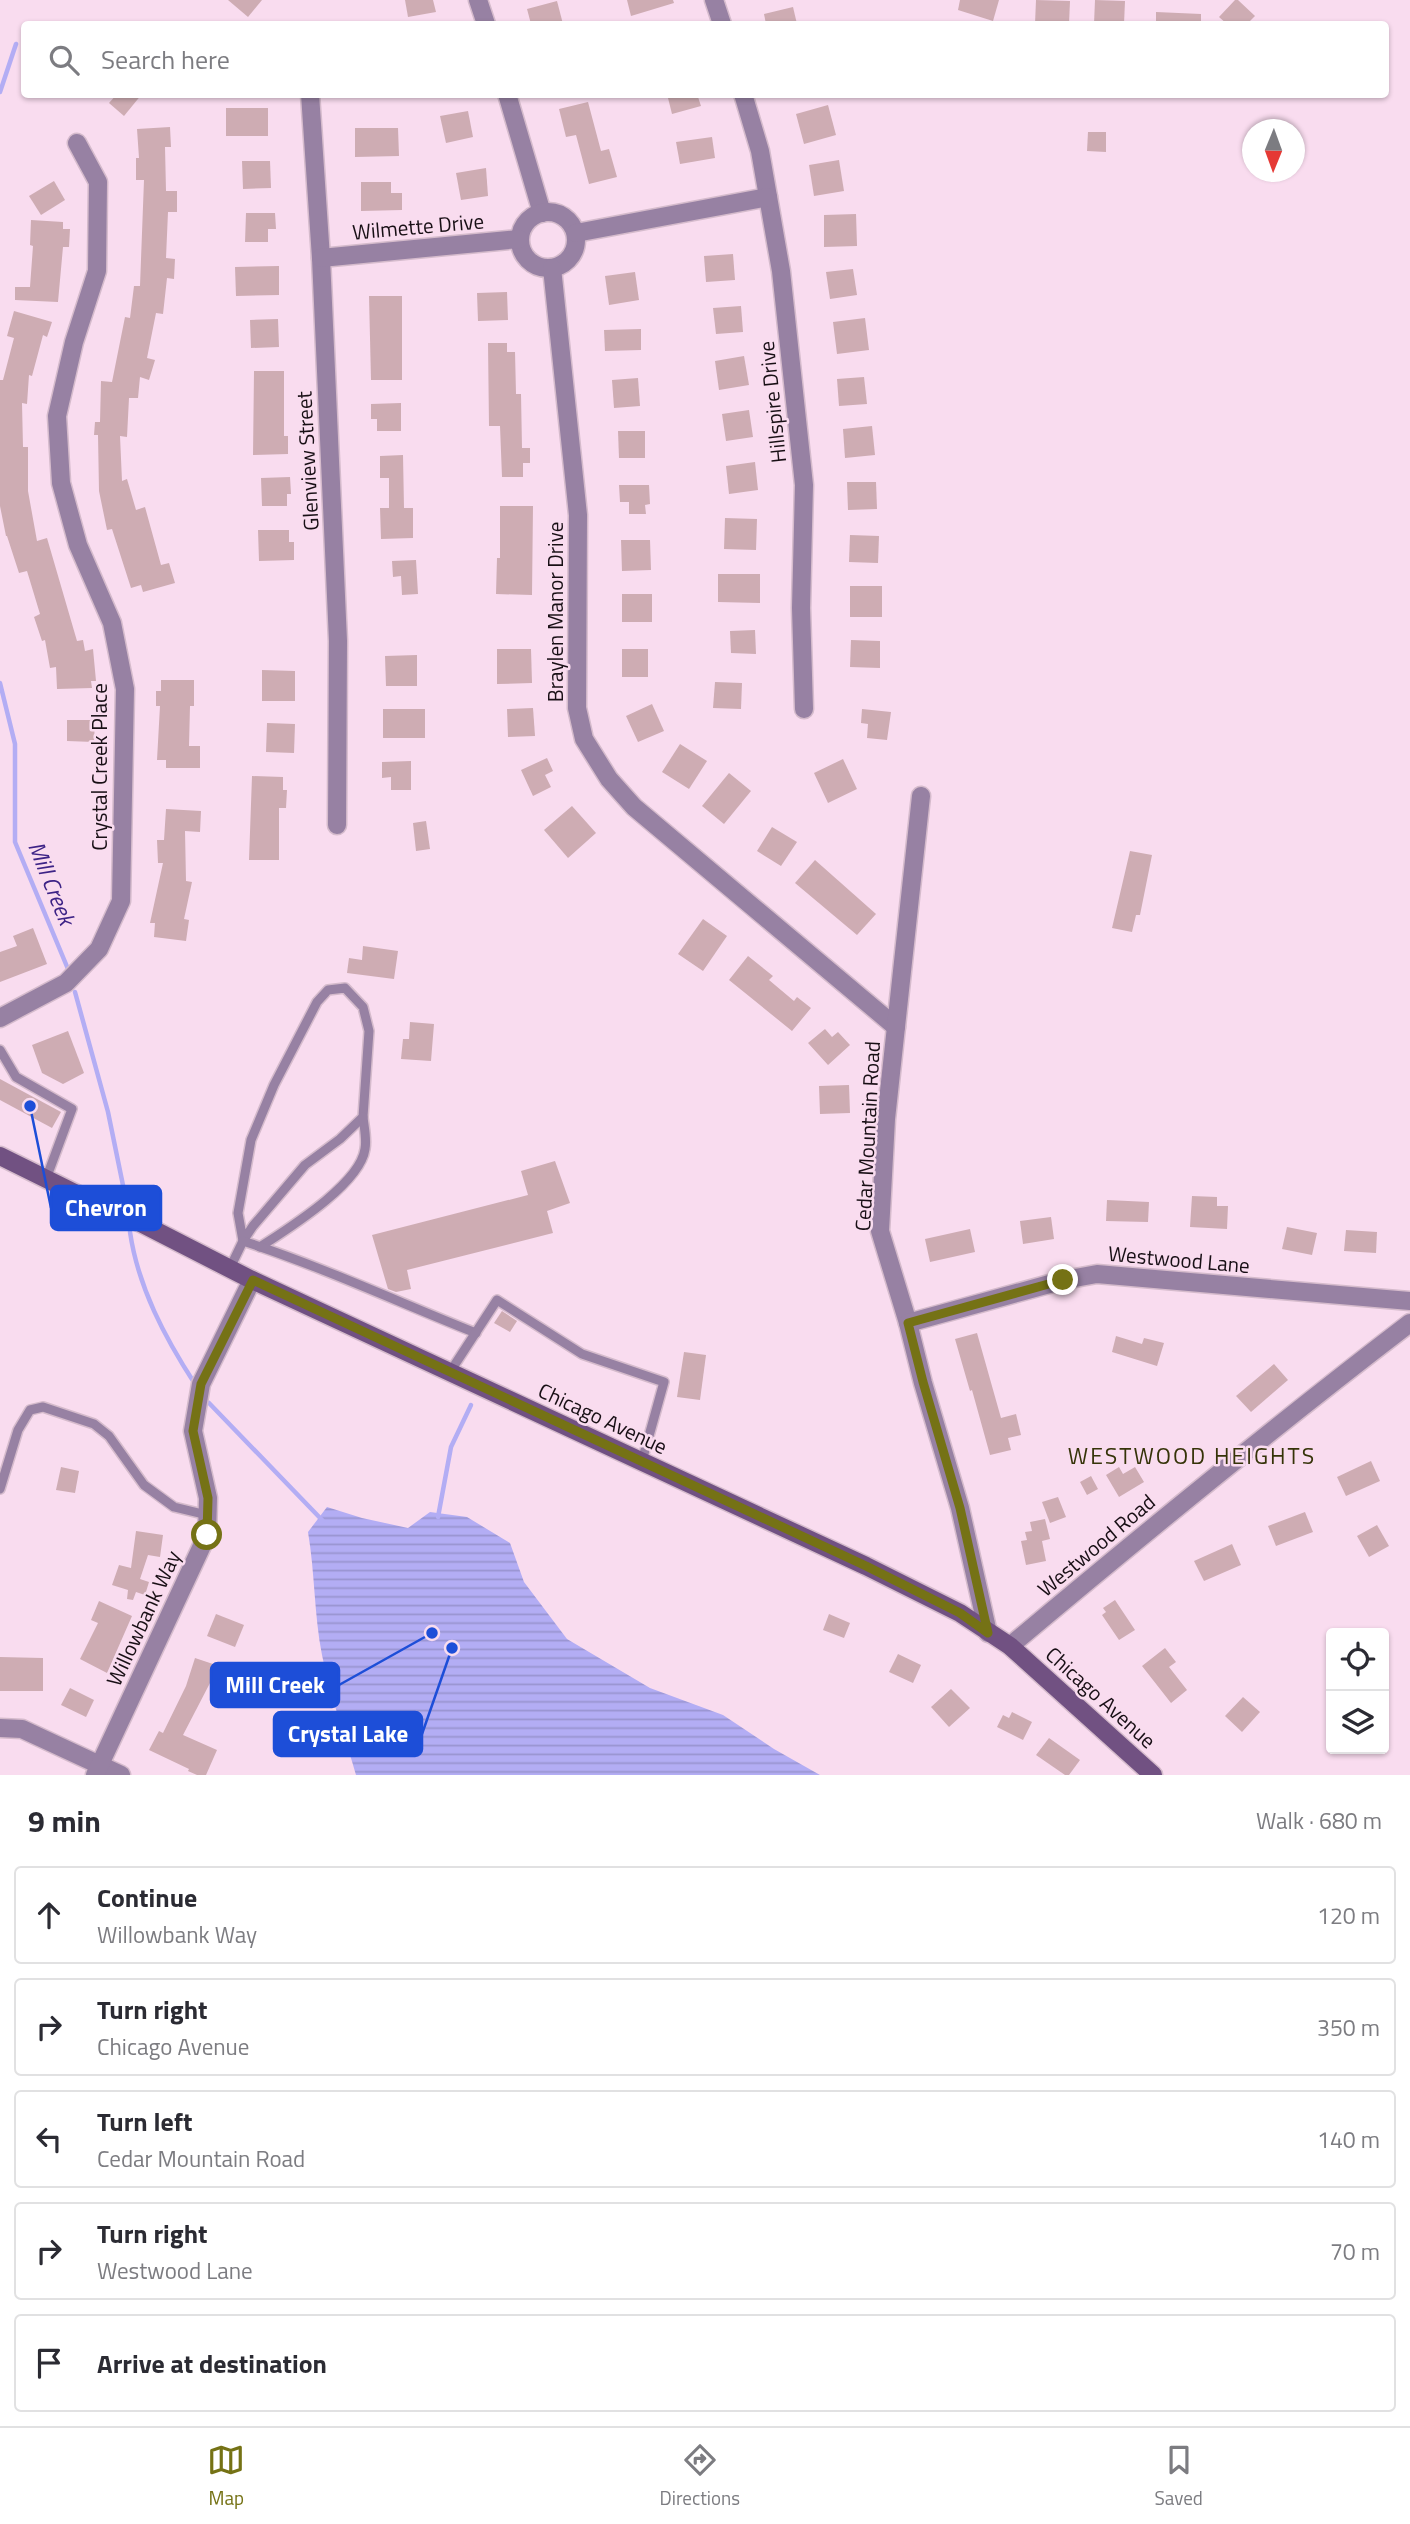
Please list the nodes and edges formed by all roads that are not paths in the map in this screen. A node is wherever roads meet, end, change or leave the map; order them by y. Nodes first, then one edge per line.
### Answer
1 (478, 0) edge
2 (714, 0) edge
3 (485, 21) edge
4 (721, 21) edge
5 (310, 98) edge
6 (508, 98) edge
7 (744, 98) edge
8 (78, 142) dead end
9 (768, 197) junction
10 (542, 212) junction
11 (576, 233) junction
12 (519, 239) junction
13 (321, 258) junction
14 (552, 268) junction
15 (804, 709) dead end
16 (921, 796) dead end
17 (337, 825) dead end
18 (0, 1018) edge
19 (896, 1027) junction
20 (0, 1050) edge
21 (363, 1117) junction
22 (0, 1156) edge
23 (46, 1179) junction
24 (243, 1241) junction
25 (260, 1247) junction
26 (230, 1268) junction
27 (253, 1280) junction
28 (1410, 1301) edge
29 (908, 1323) junction
30 (1410, 1323) edge
31 (476, 1333) junction
32 (450, 1372) junction
33 (642, 1461) junction
34 (0, 1489) edge
35 (207, 1515) junction
36 (988, 1633) junction
37 (1010, 1646) junction
38 (0, 1728) edge
39 (98, 1769) edge
40 (121, 1775) edge
41 (1153, 1775) edge

1 - 3 street
2 - 4 street
5 - 13 street, Glenview Street
6 - 10 street
7 - 9 street, Hillspire Drive
8 - 18 street, Crystal Creek Place
9 - 11 street
9 - 15 street, Hillspire Drive
10 - 11 street
10 - 12 street
11 - 14 street
12 - 13 street, Wilmette Drive
12 - 14 street
13 - 17 street, Glenview Street
14 - 19 street, Braylen Manor Drive
16 - 19 street, Cedar Mountain Road
19 - 29 street, Cedar Mountain Road
20 - 23 lane
21 - 24 lane
21 - 24 lane
21 - 25 lane
22 - 23 street, Chicago Avenue
23 - 26 street, Chicago Avenue
24 - 25 lane
24 - 26 lane
25 - 31 lane
26 - 27 street, Chicago Avenue
27 - 32 street, Chicago Avenue
27 - 35 street, Willowbank Way
28 - 29 street, Westwood Lane
29 - 36 street, Cedar Mountain Road
30 - 37 street, Westwood Road
31 - 32 lane
31 - 33 lane
32 - 33 street, Chicago Avenue
33 - 36 street, Chicago Avenue
34 - 35 lane
35 - 39 street, Willowbank Way
36 - 37 street, Chicago Avenue
37 - 41 street, Chicago Avenue
38 - 39 street
39 - 40 street

